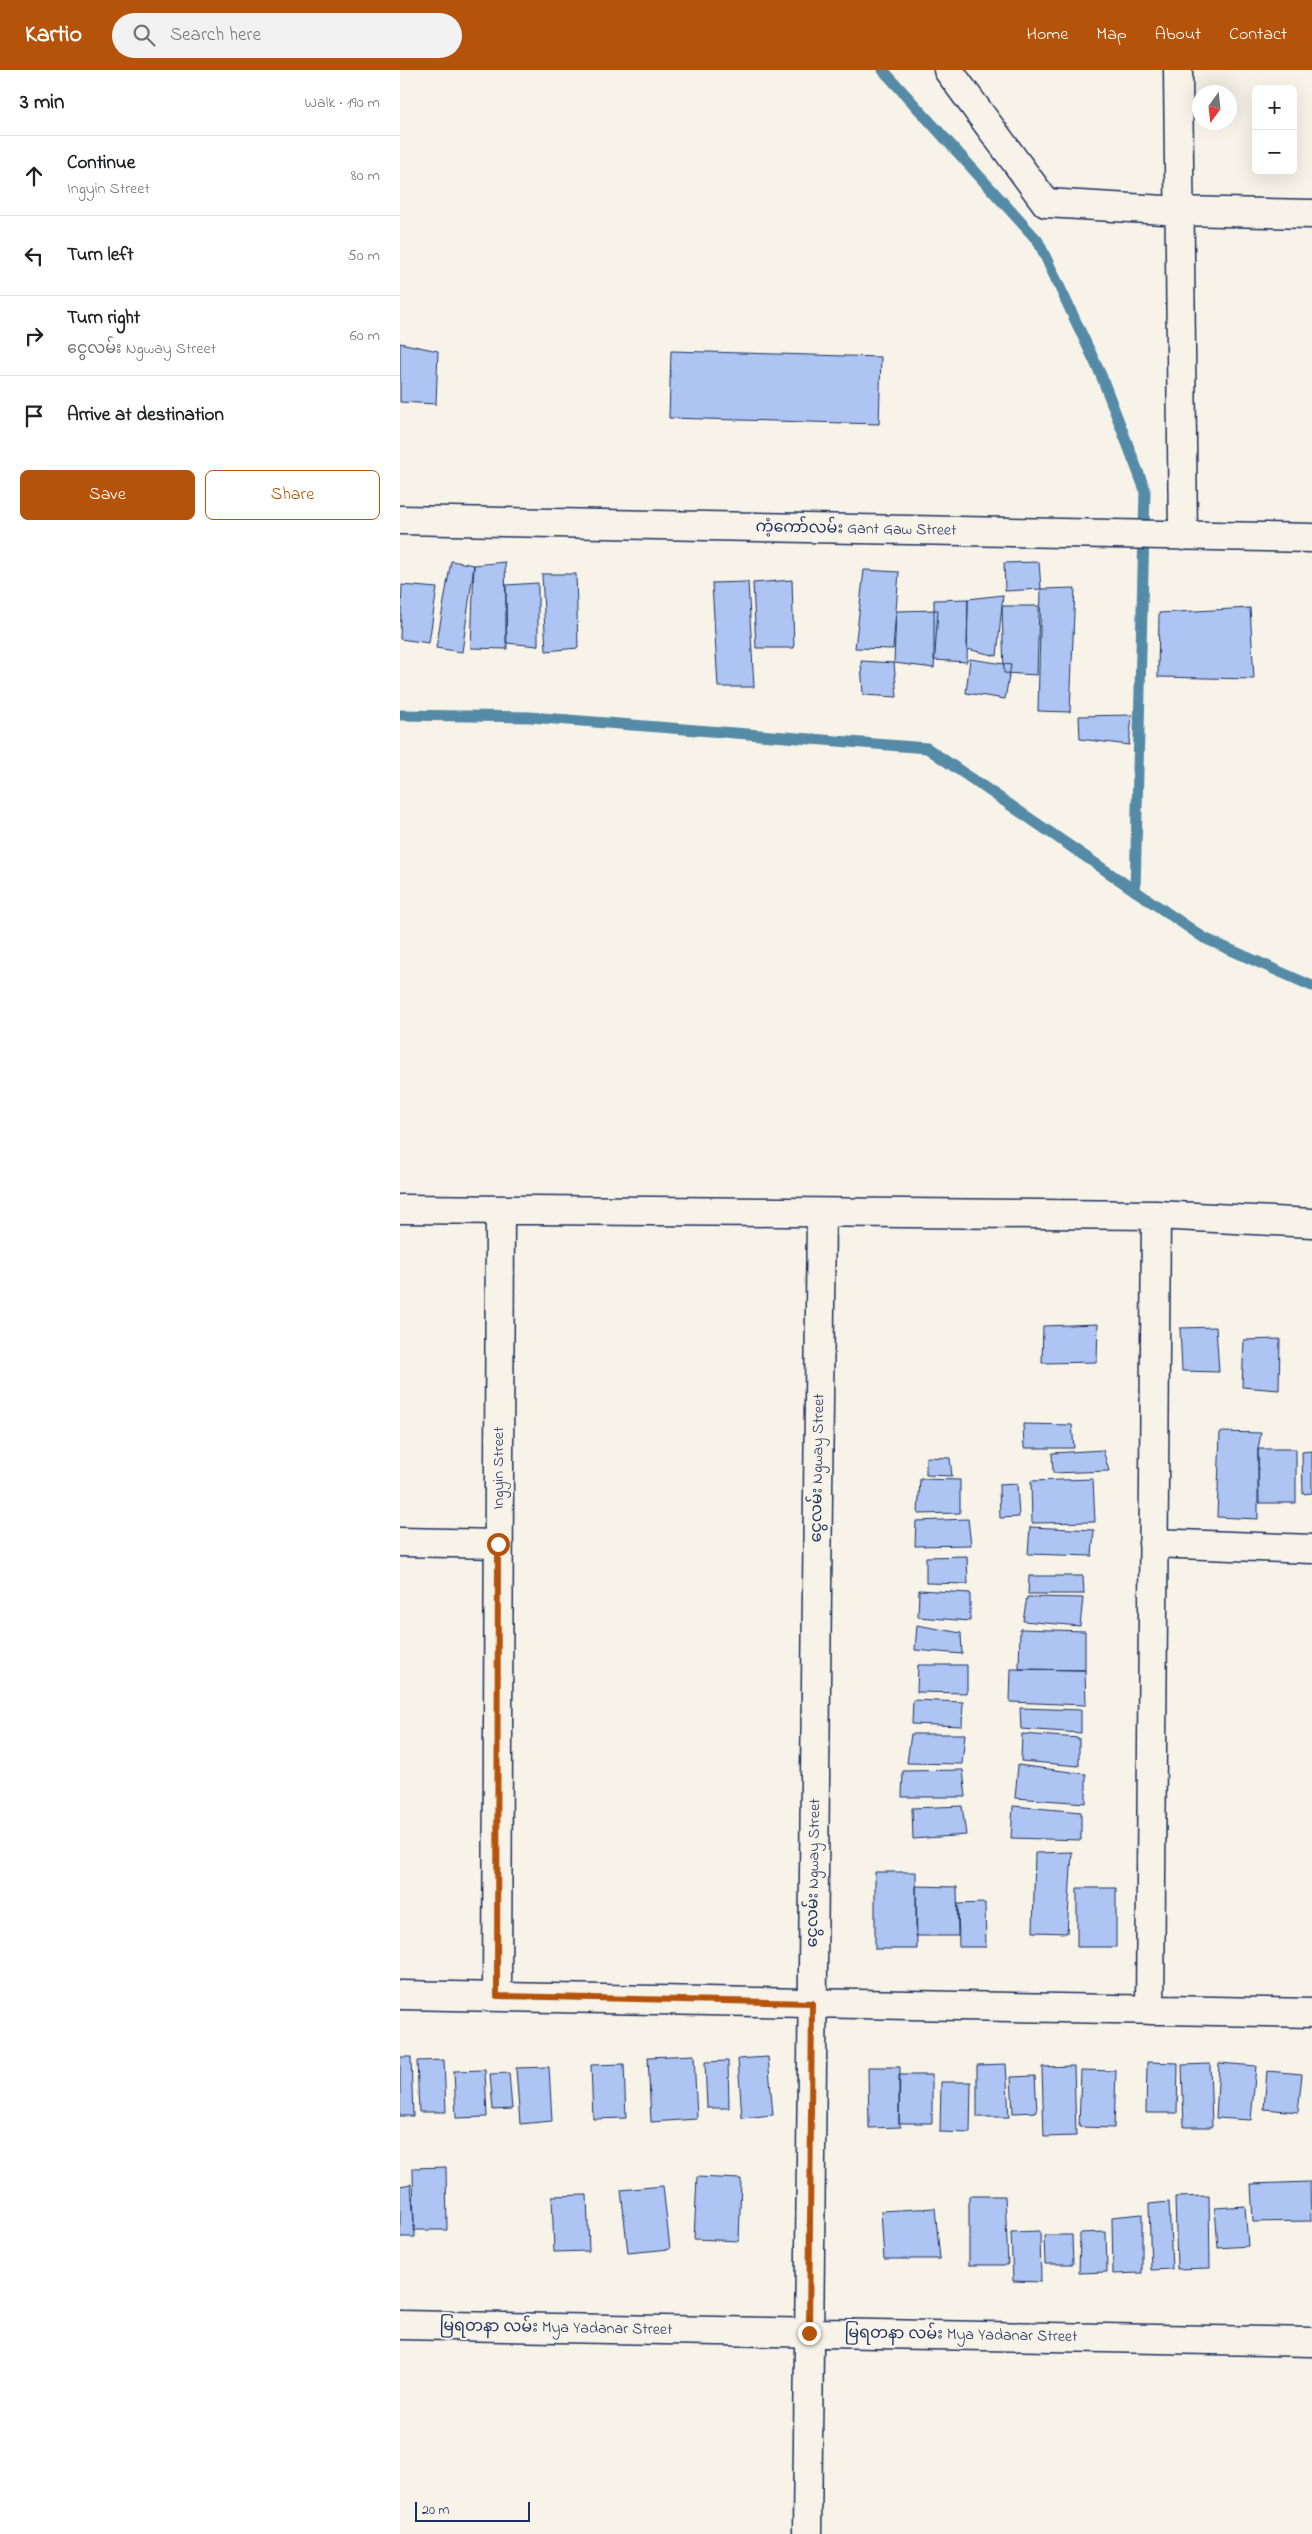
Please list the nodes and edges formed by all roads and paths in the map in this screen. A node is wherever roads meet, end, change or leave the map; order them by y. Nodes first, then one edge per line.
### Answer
1 (948, 70) edge
2 (1178, 70) edge
3 (1182, 210) junction
4 (1312, 214) edge
5 (400, 520) edge
6 (1183, 536) junction
7 (1312, 538) edge
8 (400, 1209) edge
9 (500, 1210) junction
10 (821, 1213) junction
11 (1156, 1216) junction
12 (1312, 1223) edge
13 (400, 1542) edge
14 (1153, 1543) junction
15 (498, 1544) junction
16 (1312, 1549) edge
17 (400, 1995) edge
18 (497, 1996) junction
19 (812, 2003) junction
20 (1150, 2010) junction
21 (1312, 2013) edge
22 (400, 2325) edge
23 (809, 2333) junction
24 (1312, 2342) edge
25 (807, 2534) edge

1 - 3 street
2 - 3 street
3 - 4 street
3 - 6 street
5 - 6 street, ကံ့ကော်လမ်း Gant Gaw Street
6 - 7 street, ကံ့ကော်လမ်း Gant Gaw Street
8 - 9 street
9 - 10 street
9 - 15 street, Ingyin Street
10 - 11 street
10 - 19 street, ငွေလမ်း Ngway Street
11 - 12 street
11 - 14 street
13 - 15 street
14 - 16 street
14 - 20 street
15 - 18 street, Ingyin Street
17 - 18 street
18 - 19 street
19 - 20 street
19 - 23 street, ငွေလမ်း Ngway Street
20 - 21 street
22 - 23 street, မြရတနာ လမ်း Mya Yadanar Street
23 - 24 street, မြရတနာ လမ်း Mya Yadanar Street
23 - 25 street, ငွေလမ်း Ngway Street

